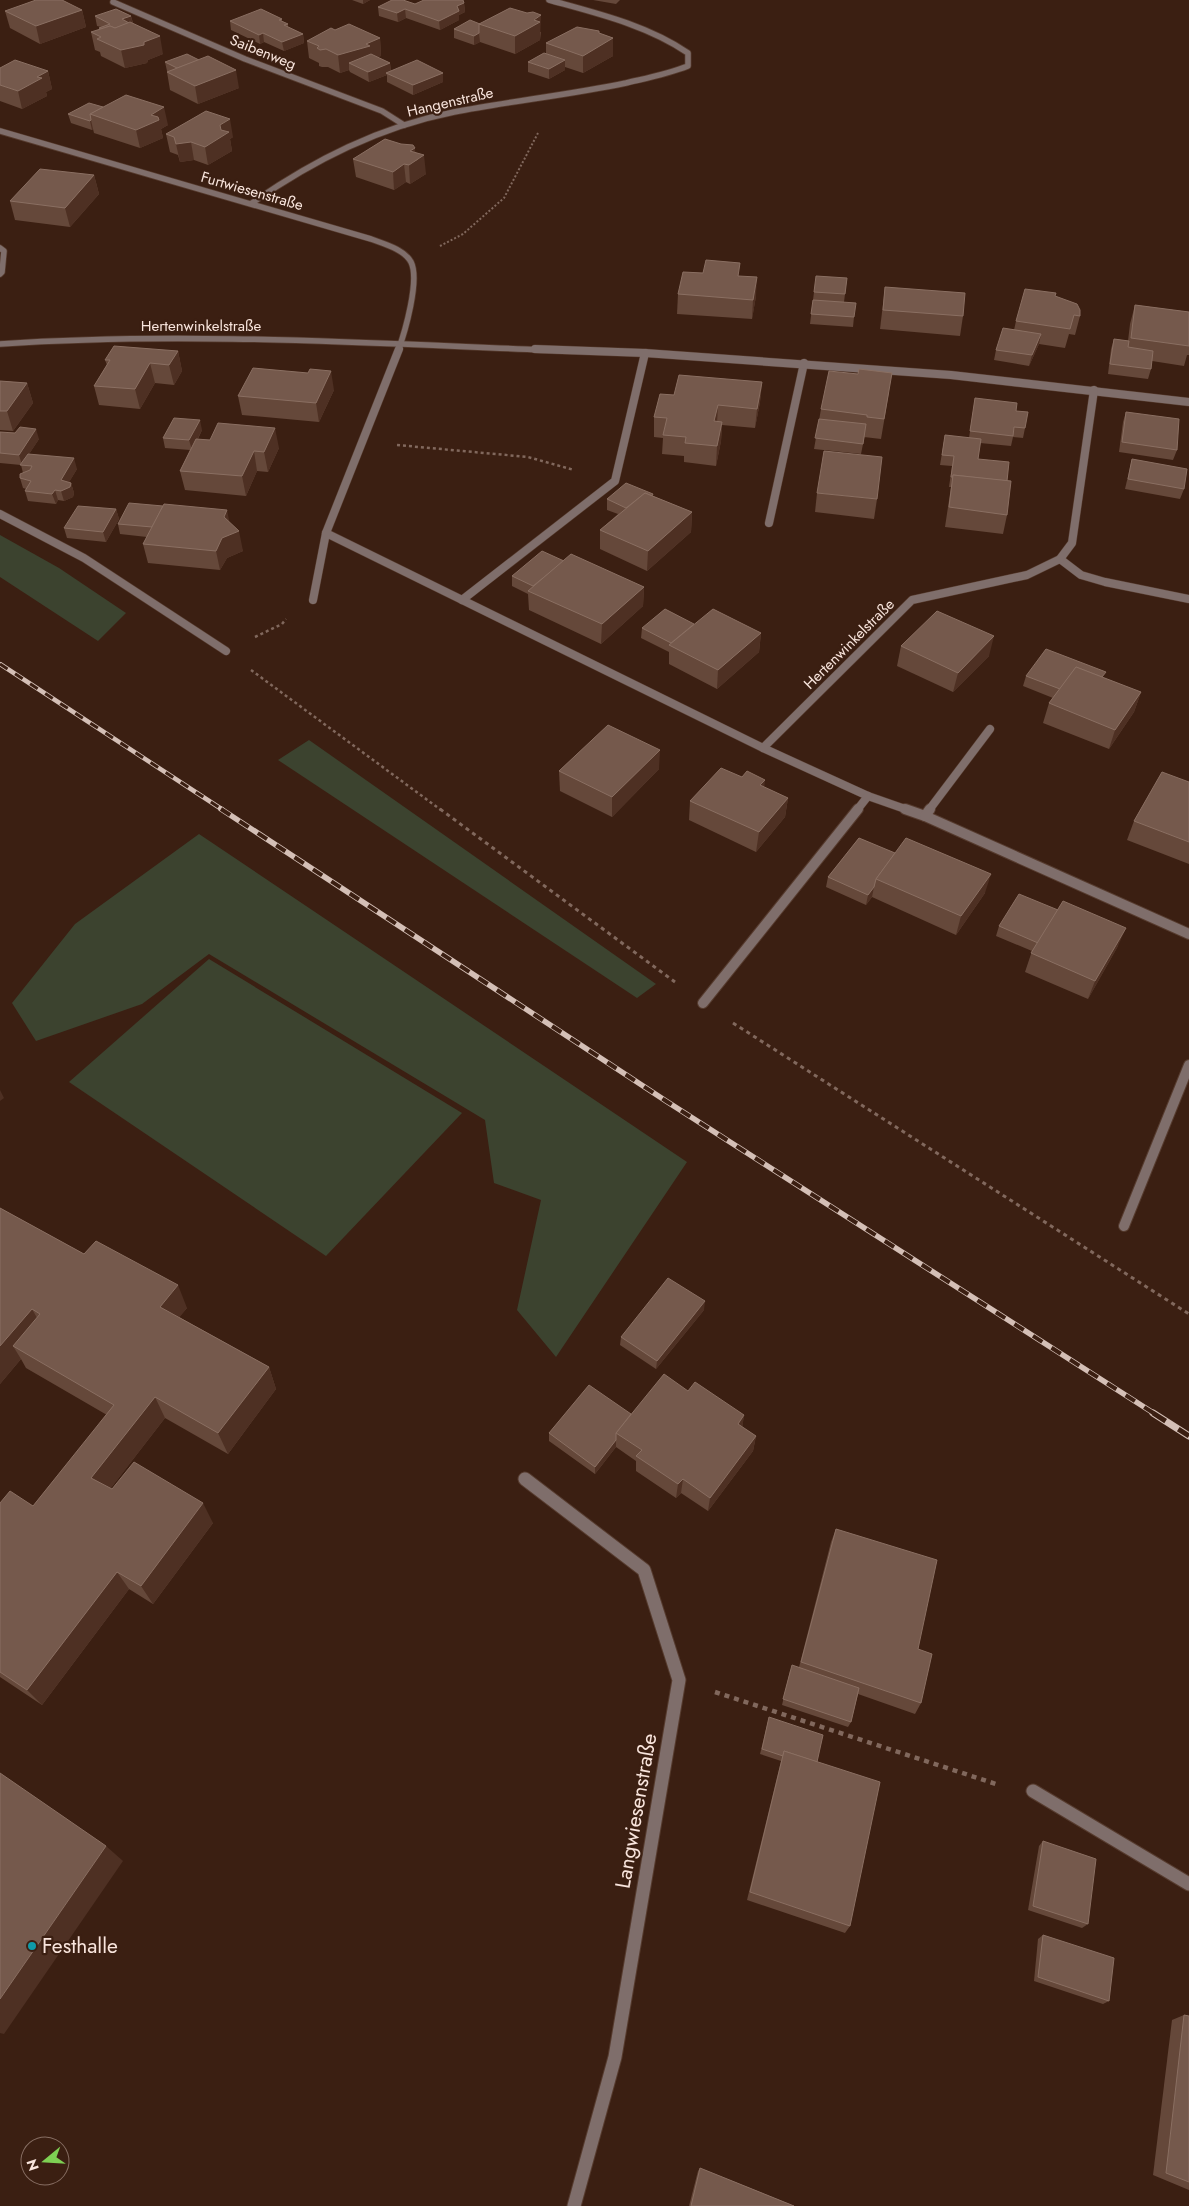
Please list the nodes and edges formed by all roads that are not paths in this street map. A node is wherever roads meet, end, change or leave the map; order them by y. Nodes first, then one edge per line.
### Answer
1 (549, 0) edge
2 (113, 2) dead end
3 (404, 125) junction
4 (0, 131) edge
5 (252, 203) junction
6 (0, 248) edge
7 (0, 274) edge
8 (401, 343) junction
9 (0, 344) edge
10 (645, 353) junction
11 (804, 363) junction
12 (1094, 390) junction
13 (1189, 402) edge
14 (0, 514) edge
15 (769, 523) dead end
16 (326, 533) junction
17 (1060, 559) junction
18 (1189, 599) edge
19 (313, 600) road end
20 (462, 600) junction
21 (226, 651) road end
22 (990, 729) dead end
23 (763, 748) junction
24 (868, 796) junction
25 (925, 816) junction
26 (1189, 934) edge
27 (703, 1003) dead end
28 (1189, 1065) edge
29 (1124, 1226) dead end
30 (525, 1479) dead end
31 (1033, 1791) road end
32 (1189, 1884) edge
33 (574, 2206) edge

1 - 3 street, Hangenstraße
2 - 3 street, Saibenweg
3 - 5 street, Hangenstraße
4 - 5 street, Furtwiesenstraße
5 - 8 street, Furtwiesenstraße
6 - 7 street
8 - 9 street, Hertenwinkelstraße
8 - 10 street, Hertenwinkelstraße
8 - 16 street
10 - 11 street, Hertenwinkelstraße
10 - 20 street
11 - 12 street, Hertenwinkelstraße
11 - 15 street
12 - 13 street, Hertenwinkelstraße
12 - 17 street
14 - 21 street
16 - 19 street
16 - 20 street
17 - 18 street
17 - 23 street, Hertenwinkelstraße
20 - 23 street
22 - 25 street
23 - 24 street
24 - 25 street
24 - 27 street
25 - 26 street
28 - 29 street
30 - 33 street, Langwiesenstraße
31 - 32 street

